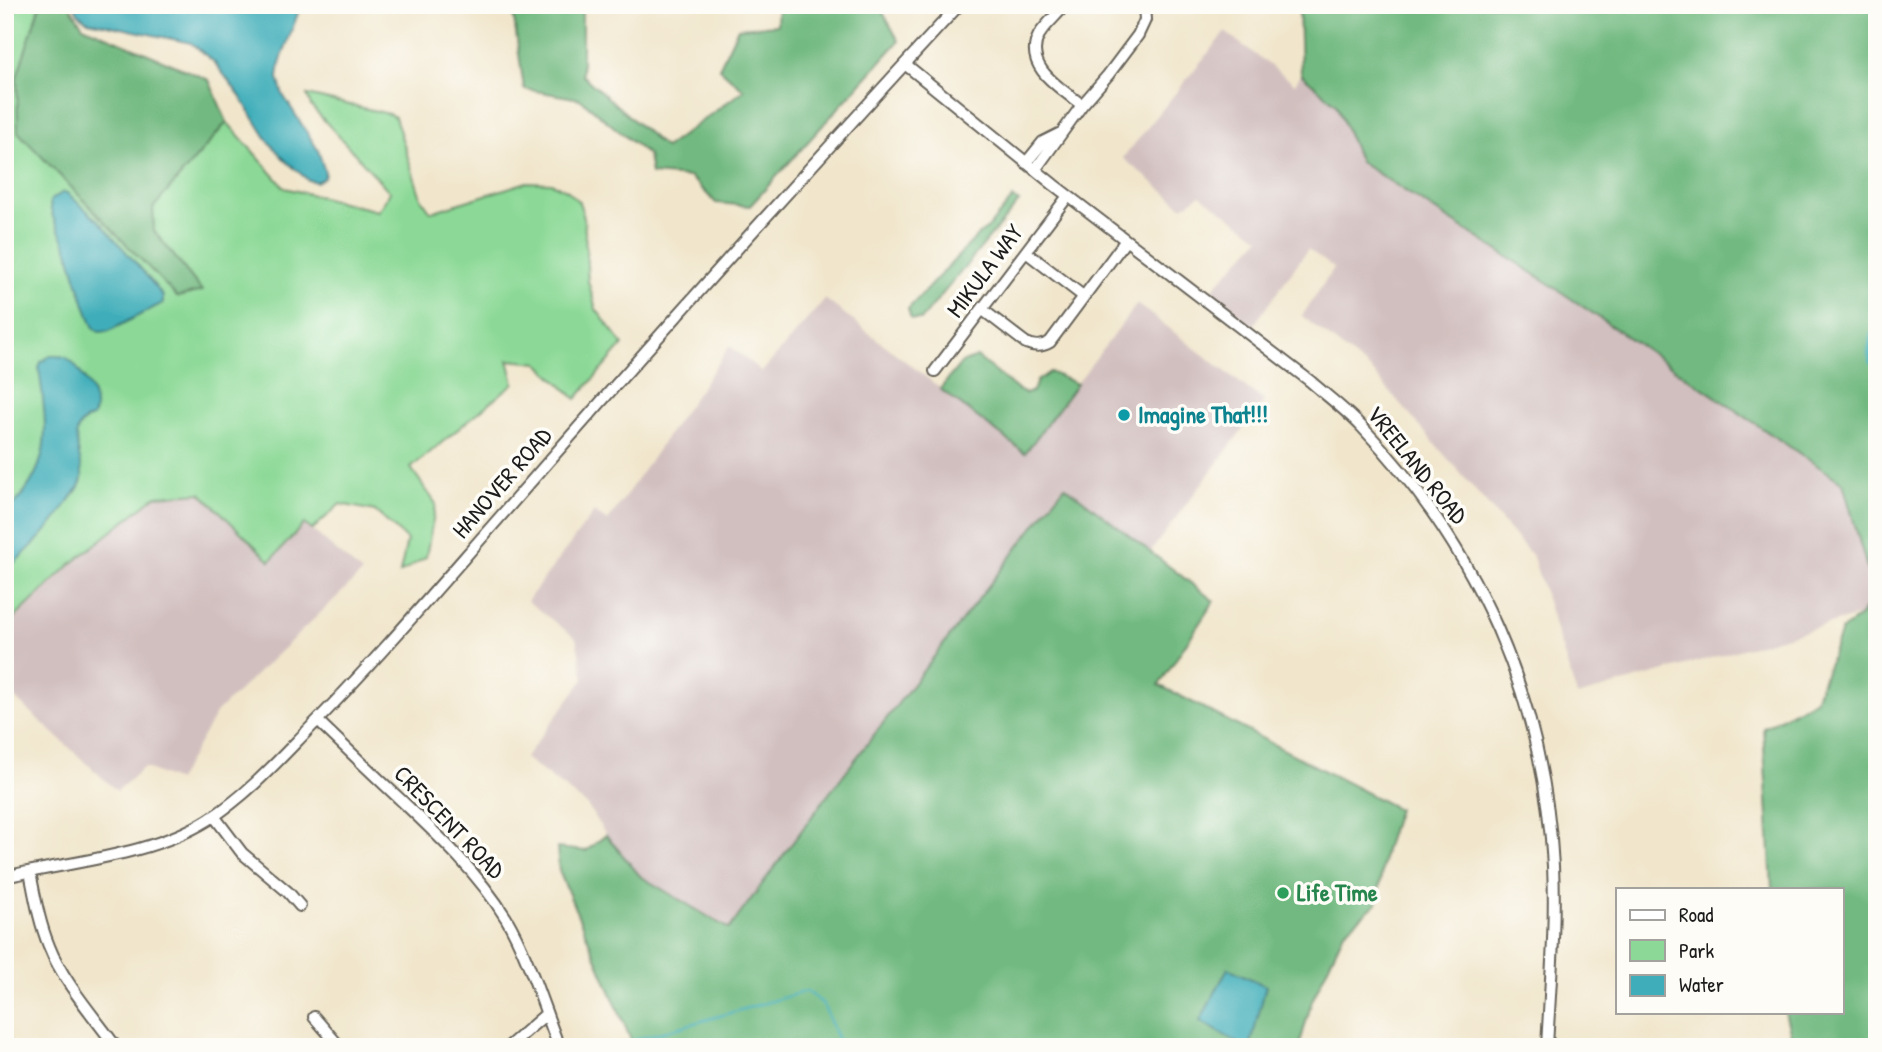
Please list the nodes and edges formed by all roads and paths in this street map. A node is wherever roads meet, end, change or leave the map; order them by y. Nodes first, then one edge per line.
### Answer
1 (959, 5) edge
2 (1065, 5) edge
3 (1144, 5) edge
4 (905, 64) junction
5 (1082, 105) junction
6 (1030, 166) junction
7 (1068, 196) junction
8 (1126, 240) junction
9 (1026, 252) junction
10 (1083, 296) junction
11 (983, 310) junction
12 (935, 371) dead end
13 (318, 721) junction
14 (214, 816) junction
15 (30, 872) junction
16 (5, 877) edge
17 (300, 906) dead end
18 (546, 1014) junction
19 (314, 1017) dead end
20 (116, 1047) edge
21 (340, 1047) edge
22 (508, 1047) edge
23 (559, 1047) edge
24 (1547, 1047) edge

1 - 4 street, HANOVER ROAD
2 - 5 street
3 - 5 street
4 - 6 street, VREELAND ROAD
4 - 13 street, HANOVER ROAD
5 - 6 street
6 - 7 street, VREELAND ROAD
7 - 8 street, VREELAND ROAD
7 - 9 street, MIKULA WAY
8 - 10 street
8 - 24 street, VREELAND ROAD
9 - 10 street
9 - 11 street, MIKULA WAY
10 - 11 street
11 - 12 street, MIKULA WAY
13 - 14 street, HANOVER ROAD
13 - 18 street, CRESCENT ROAD
14 - 15 street, HANOVER ROAD
14 - 17 street
15 - 16 street, HANOVER ROAD
15 - 20 street
18 - 22 street
18 - 23 street, CRESCENT ROAD
19 - 21 street

